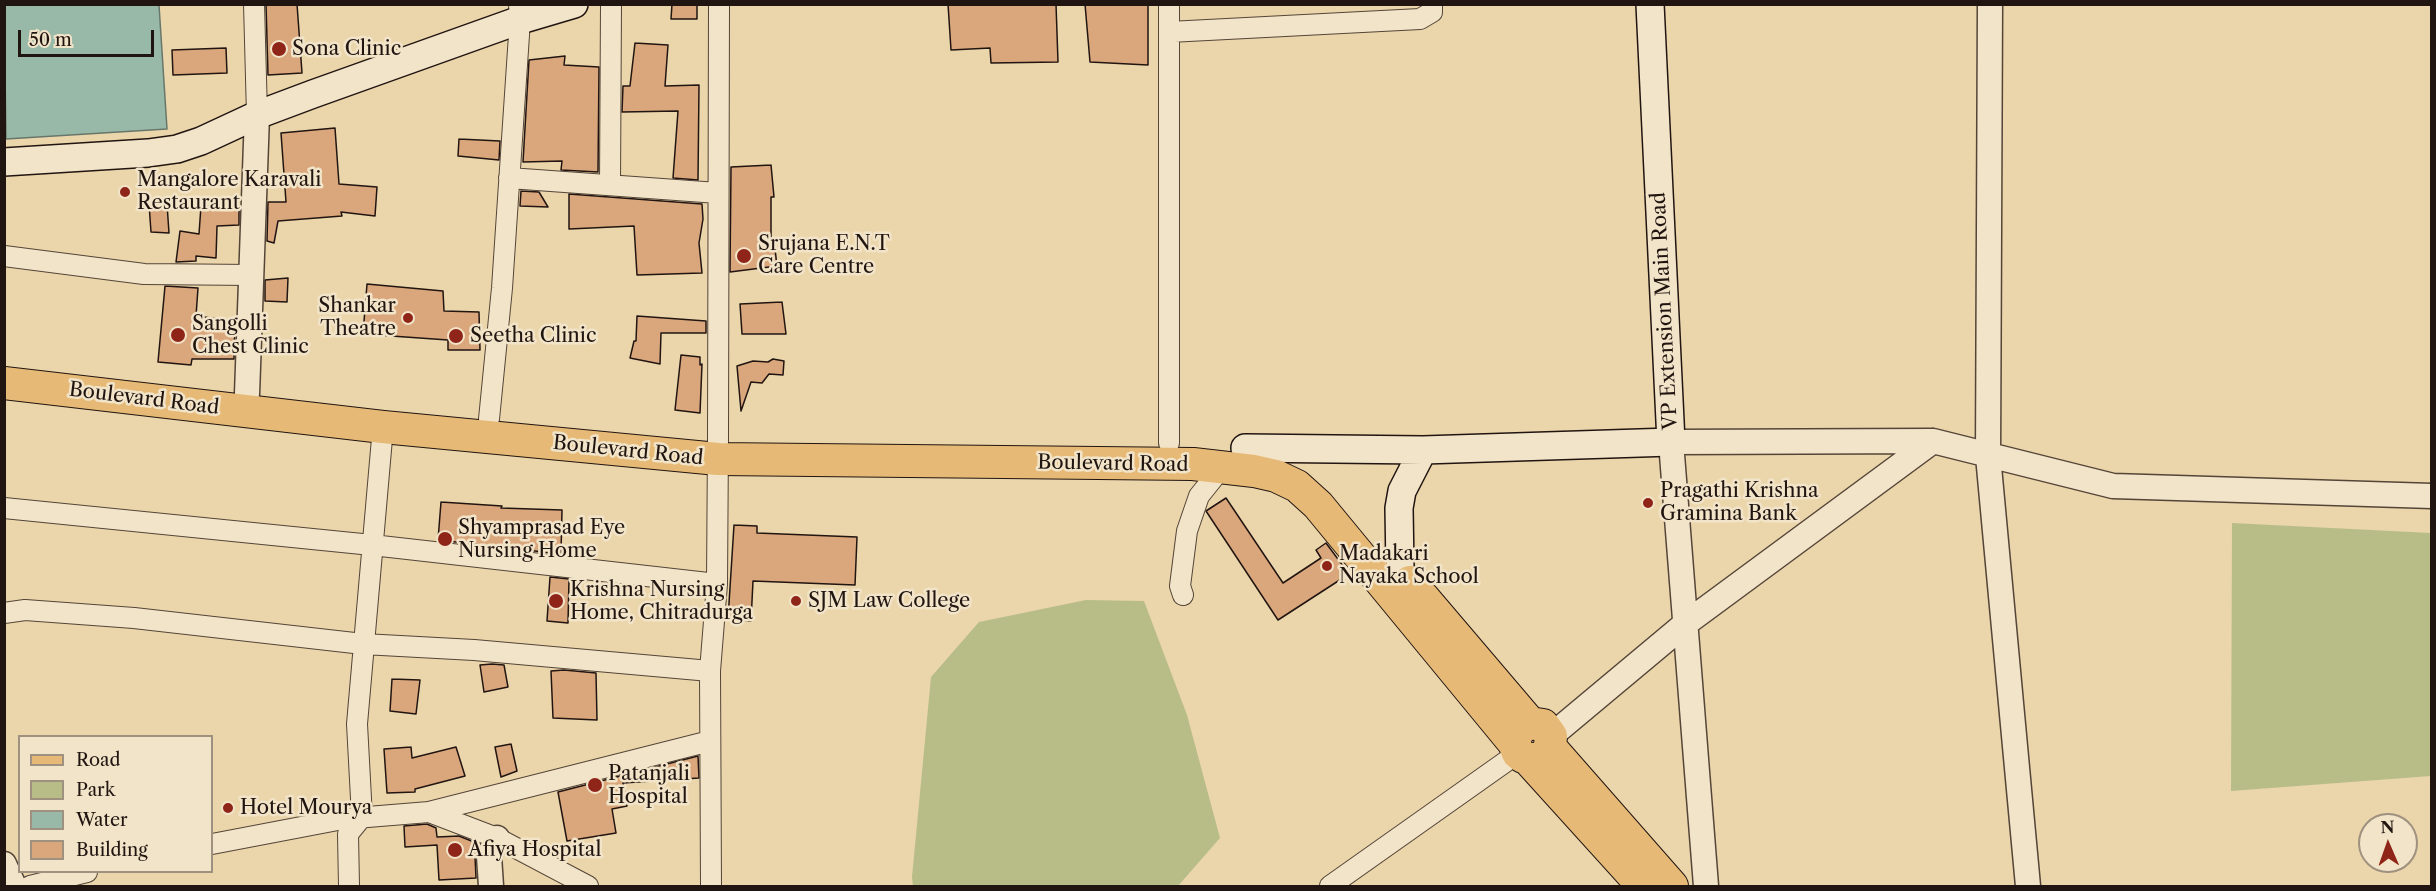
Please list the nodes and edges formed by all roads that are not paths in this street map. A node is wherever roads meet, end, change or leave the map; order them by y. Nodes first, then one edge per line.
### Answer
1 (254, 4) edge
2 (574, 4) edge
3 (611, 4) edge
4 (719, 4) edge
5 (1169, 4) edge
6 (1432, 4) edge
7 (1650, 4) edge
8 (1990, 4) edge
9 (519, 12) edge
10 (1169, 32) junction
11 (257, 115) junction
12 (4, 162) edge
13 (508, 178) junction
14 (610, 184) junction
15 (718, 193) junction
16 (4, 256) edge
17 (252, 275) junction
18 (4, 365) edge
19 (4, 383) edge
20 (247, 394) junction
21 (489, 419) junction
22 (383, 427) junction
23 (1933, 441) junction
24 (1671, 442) junction
25 (1169, 443) junction
26 (718, 449) junction
27 (1424, 450) junction
28 (1988, 456) junction
29 (1238, 458) junction
30 (2432, 496) edge
31 (4, 508) edge
32 (372, 545) junction
33 (1400, 569) junction
34 (717, 584) junction
35 (1183, 595) dead end
36 (4, 613) edge
37 (1685, 624) junction
38 (363, 644) junction
39 (710, 671) junction
40 (710, 741) junction
41 (1532, 743) junction
42 (429, 812) junction
43 (362, 817) junction
44 (497, 838) junction
45 (213, 844) edge
46 (4, 864) edge
47 (83, 873) edge
48 (14, 886) edge
49 (30, 886) edge
50 (349, 886) edge
51 (491, 886) edge
52 (588, 886) edge
53 (711, 886) edge
54 (1330, 886) edge
55 (1643, 886) edge
56 (1672, 886) edge
57 (1706, 886) edge
58 (2028, 886) edge

1 - 11 street
2 - 9 main road
3 - 14 street
4 - 15 street
5 - 10 street
6 - 10 street
7 - 24 main road, VP Extension Main Road
8 - 28 street
9 - 11 main road
9 - 13 street
10 - 25 street
11 - 12 main road
11 - 17 street
13 - 14 street
13 - 21 street
14 - 15 street
15 - 26 street
16 - 17 street
17 - 20 street
18 - 20 main road, Boulevard Road
19 - 22 main road, Boulevard Road
20 - 21 main road, Boulevard Road
21 - 26 main road, Boulevard Road
22 - 26 main road, Boulevard Road
22 - 32 street
23 - 24 street
23 - 28 street
23 - 37 street
24 - 27 main road, VP Extension Main Road
24 - 37 street
25 - 26 main road, Boulevard Road
25 - 29 main road, Boulevard Road
26 - 29 main road, Boulevard Road
26 - 34 street
27 - 29 main road, VP Extension Main Road
27 - 33 main road
28 - 30 street
28 - 58 street
29 - 33 main road
29 - 35 street
29 - 41 main road
31 - 32 street
32 - 34 street
32 - 38 street
33 - 41 main road
34 - 39 street
36 - 38 street
37 - 41 street
37 - 57 street
38 - 39 street
38 - 43 street
39 - 40 street
40 - 42 street
40 - 53 street
41 - 54 street
41 - 55 main road
41 - 56 main road
42 - 43 street
42 - 44 street
43 - 45 street
43 - 50 street
44 - 51 street
44 - 52 street
46 - 48 street
47 - 49 street

